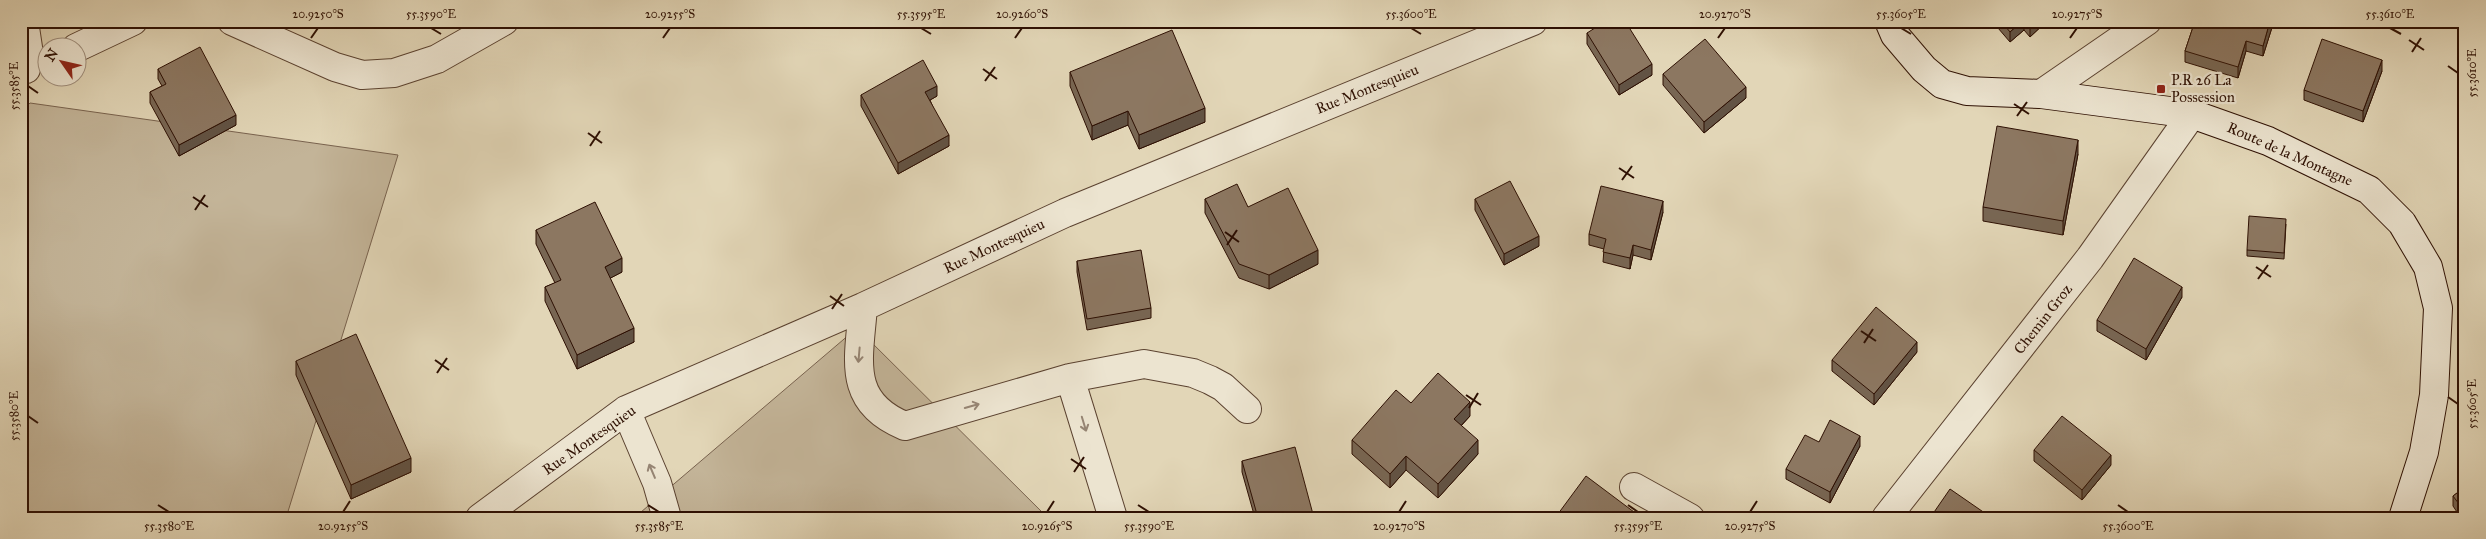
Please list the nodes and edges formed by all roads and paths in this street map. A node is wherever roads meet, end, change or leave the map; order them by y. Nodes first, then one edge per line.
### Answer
1 (24, 21) edge
2 (133, 21) edge
3 (232, 21) edge
4 (504, 21) edge
5 (1533, 21) edge
6 (1889, 21) edge
7 (2147, 21) edge
8 (88, 42) edge
9 (32, 69) edge
10 (2041, 94) junction
11 (2192, 114) junction
12 (863, 307) junction
13 (1070, 378) junction
14 (1247, 409) dead end
15 (626, 410) junction
16 (1634, 487) dead end
17 (480, 518) edge
18 (667, 518) edge
19 (1113, 518) edge
20 (1690, 518) edge
21 (1886, 518) edge
22 (2403, 518) edge

1 - 9 street
2 - 8 street
3 - 4 street
5 - 12 street, Rue Montesquieu
6 - 10 street, Route de la Montagne
7 - 10 street
10 - 11 street, Route de la Montagne
11 - 21 street, Chemin Groz
11 - 22 street, Route de la Montagne
12 -> 13 street
12 - 15 street, Rue Montesquieu
13 - 14 street
13 -> 19 street
15 - 17 street, Rue Montesquieu
18 -> 15 street
16 - 20 street

